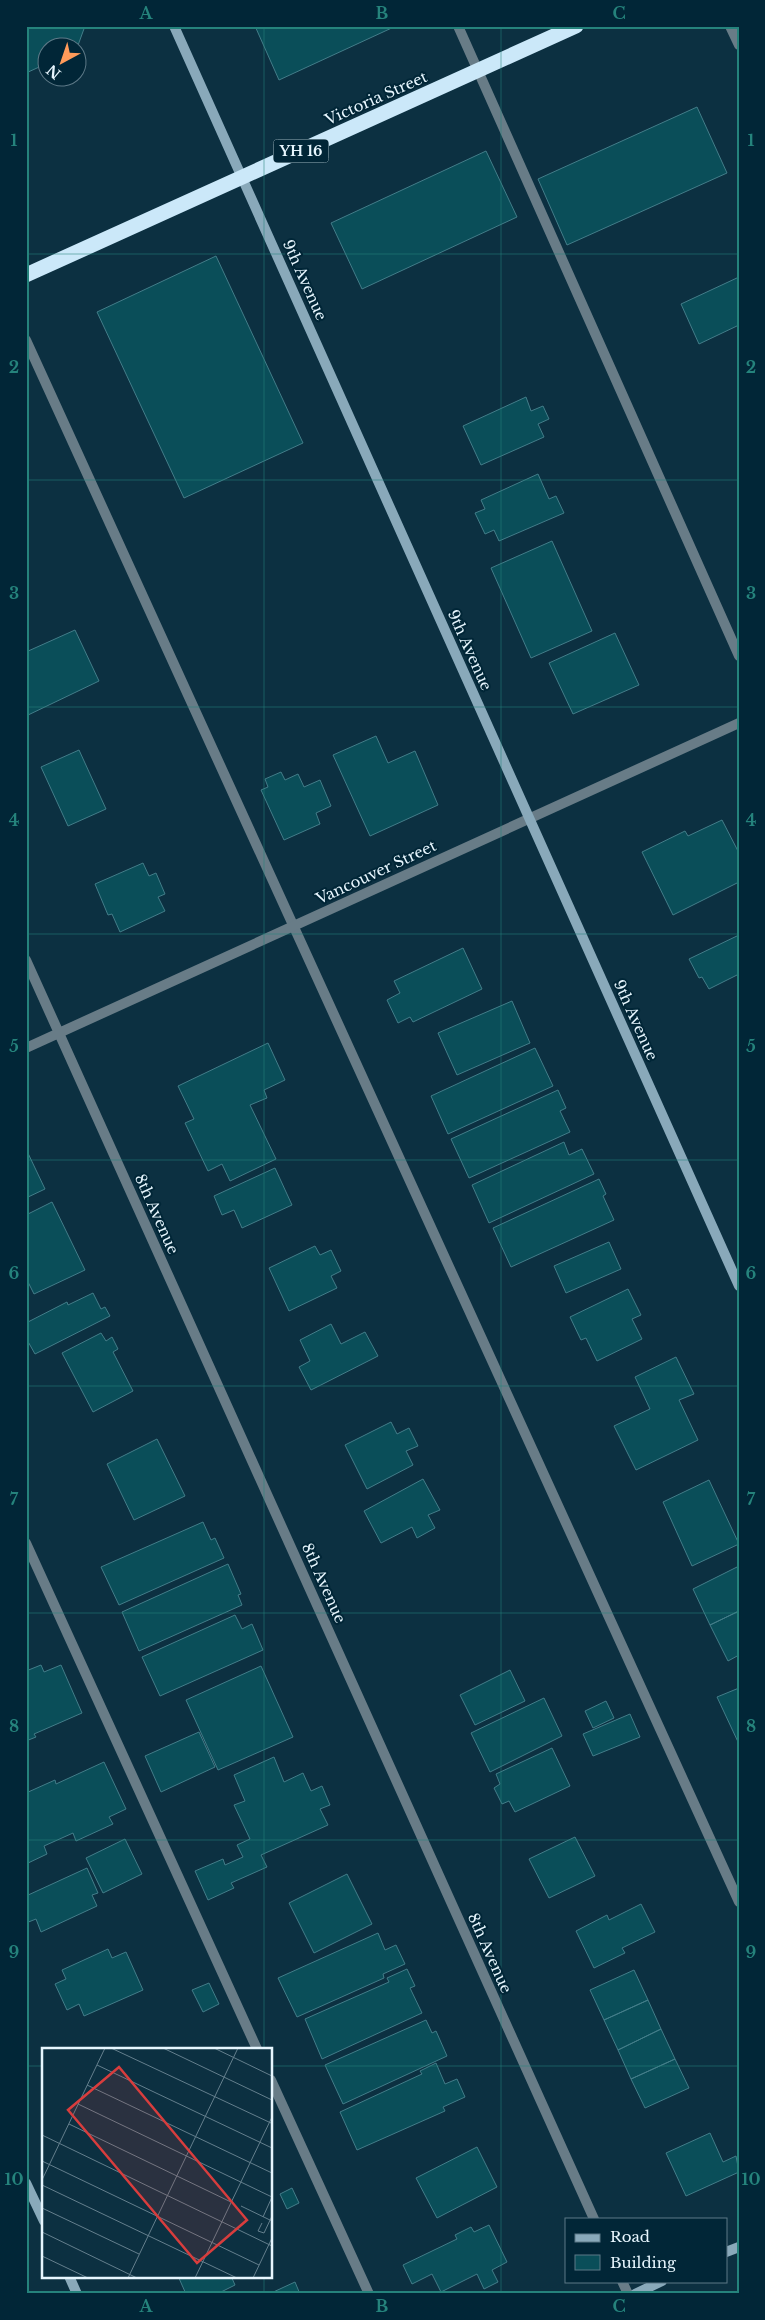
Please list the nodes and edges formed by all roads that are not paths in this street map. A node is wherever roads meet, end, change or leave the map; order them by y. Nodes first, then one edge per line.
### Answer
1 (174, 26) edge
2 (458, 26) edge
3 (576, 26) edge
4 (730, 26) edge
5 (739, 45) edge
6 (478, 70) junction
7 (243, 177) junction
8 (26, 275) edge
9 (26, 340) edge
10 (739, 656) edge
11 (739, 723) edge
12 (530, 818) junction
13 (293, 926) junction
14 (26, 960) edge
15 (59, 1033) junction
16 (26, 1048) edge
17 (739, 1286) edge
18 (26, 1543) edge
19 (739, 1902) edge
20 (257, 2048) edge
21 (272, 2082) edge
22 (26, 2183) edge
23 (42, 2218) edge
24 (594, 2218) edge
25 (70, 2278) edge
26 (622, 2282) edge
27 (660, 2282) edge
28 (76, 2294) edge
29 (369, 2294) edge
30 (628, 2294) edge
31 (635, 2294) edge

1 - 7 street, 9th Avenue
2 - 6 street
3 - 6 highway, Victoria Street / YH 16
4 - 5 street
6 - 7 highway, Victoria Street / YH 16
6 - 10 street
7 - 8 highway, Victoria Street / YH 16
7 - 12 street, 9th Avenue
9 - 13 street
11 - 12 street, Vancouver Street
12 - 13 street, Vancouver Street
12 - 17 street, 9th Avenue
13 - 15 street, Vancouver Street
13 - 19 street
14 - 15 street, 8th Avenue
15 - 16 street, Vancouver Street
15 - 24 street, 8th Avenue
18 - 20 street
21 - 29 street
22 - 23 street
25 - 28 street
26 - 30 street
27 - 31 street

